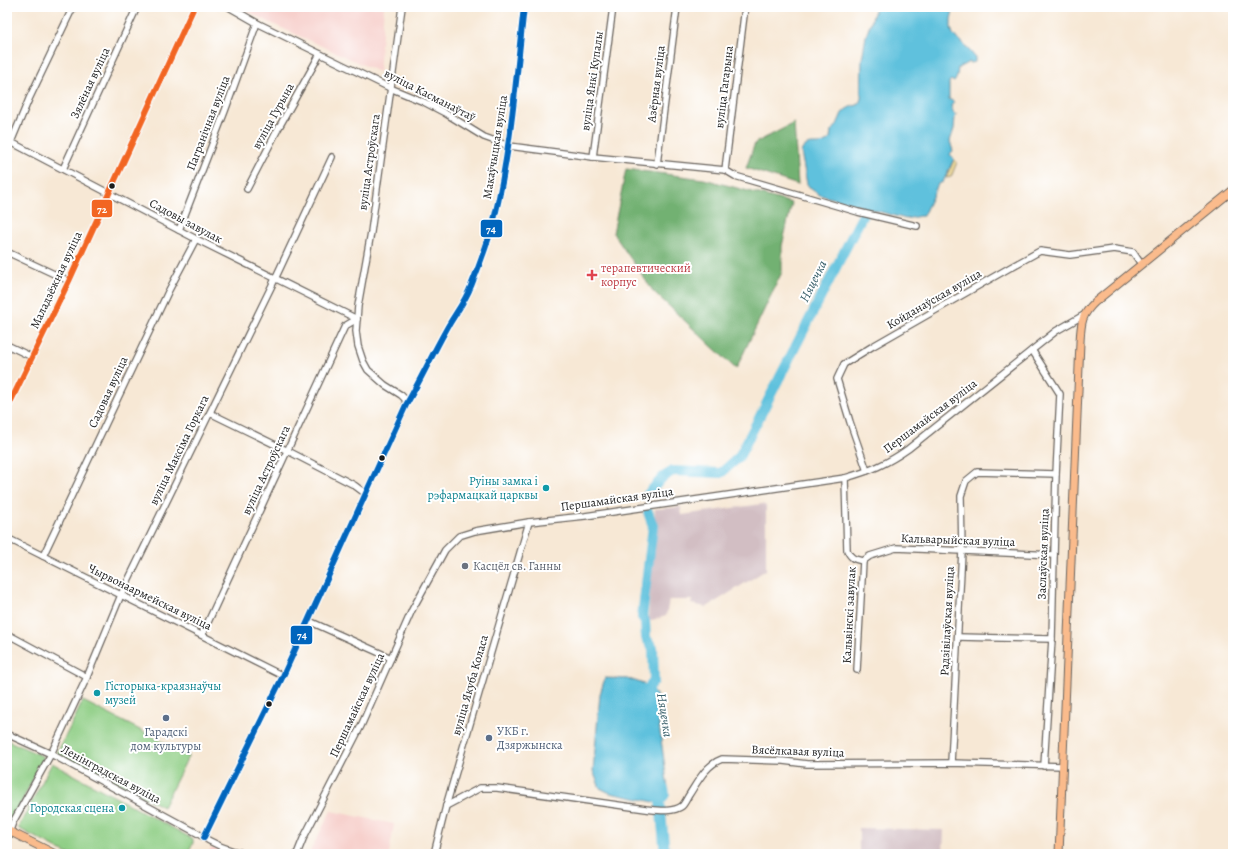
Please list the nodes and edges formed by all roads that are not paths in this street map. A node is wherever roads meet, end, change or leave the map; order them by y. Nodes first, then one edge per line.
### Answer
1 (73, 7) edge
2 (137, 7) edge
3 (194, 7) edge
4 (229, 7) edge
5 (402, 7) edge
6 (524, 7) edge
7 (614, 7) edge
8 (677, 7) edge
9 (745, 7) edge
10 (257, 22) junction
11 (320, 54) junction
12 (390, 88) junction
13 (9, 141) edge
14 (509, 146) junction
15 (332, 157) dead end
16 (593, 157) junction
17 (657, 164) junction
18 (63, 169) junction
19 (725, 170) junction
20 (247, 189) dead end
21 (1233, 190) edge
22 (110, 193) junction
23 (917, 226) dead end
24 (179, 230) junction
25 (196, 239) junction
26 (7, 252) edge
27 (1141, 264) junction
28 (275, 279) junction
29 (70, 281) junction
30 (1084, 315) junction
31 (357, 319) junction
32 (7, 345) edge
33 (1032, 350) junction
34 (32, 357) junction
35 (406, 405) junction
36 (7, 409) edge
37 (210, 413) junction
38 (288, 450) junction
39 (867, 471) junction
40 (1056, 474) junction
41 (845, 478) junction
42 (366, 494) junction
43 (529, 522) junction
44 (7, 538) edge
45 (962, 551) junction
46 (1054, 555) junction
47 (43, 556) junction
48 (863, 561) junction
49 (122, 595) junction
50 (309, 621) junction
51 (7, 634) edge
52 (202, 635) junction
53 (958, 636) junction
54 (1052, 639) junction
55 (391, 658) junction
56 (858, 670) dead end
57 (283, 676) junction
58 (87, 677) junction
59 (7, 734) edge
60 (51, 754) junction
61 (951, 763) junction
62 (1044, 766) junction
63 (1063, 766) junction
64 (446, 806) junction
65 (8, 833) edge
66 (204, 837) junction
67 (55, 854) edge
68 (246, 854) edge
69 (297, 854) edge
70 (434, 854) edge
71 (1060, 854) edge

1 - 13 street
2 - 18 street, Зялёная вуліца
3 - 22 street, Маладзёжная вуліца
4 - 10 street, вуліца Касманаўтаў
5 - 12 street, вуліца Астроўскага
6 - 14 street, Макаўчыцкая вуліца
7 - 16 street, вуліца Янкі Купалы
8 - 17 street, Азёрная вуліца
9 - 19 street, вуліца Гагарына
10 - 11 street, вуліца Касманаўтаў
10 - 24 street, Пагранічная вуліца
11 - 12 street, вуліца Касманаўтаў
11 - 20 street, вуліца Гурына
12 - 14 street, вуліца Касманаўтаў
12 - 31 street, вуліца Астроўскага
13 - 18 street, Садовы завулак
14 - 16 street, вуліца Касманаўтаў
14 - 35 street, Макаўчыцкая вуліца
15 - 28 street, вуліца Максіма Горкага
16 - 17 street, вуліца Касманаўтаў
17 - 19 street, вуліца Касманаўтаў
18 - 22 street, Садовы завулак
19 - 23 street, вуліца Касманаўтаў
21 - 27 main road
22 - 24 street, Садовы завулак
22 - 29 street, Маладзёжная вуліца
24 - 25 street, Садовы завулак
25 - 28 street, Садовы завулак
25 - 47 street, Садовая вуліца
26 - 29 street
27 - 30 main road
27 - 39 street, Койданаўская вуліца
28 - 31 street, Садовы завулак
28 - 37 street, вуліца Максіма Горкага
29 - 34 street, Маладзёжная вуліца
30 - 33 street, Першамайская вуліца
30 - 63 main road
31 - 35 street, вуліца Астроўскага
31 - 38 street, вуліца Астроўскага
32 - 34 street
33 - 39 street, Першамайская вуліца
33 - 40 street, Заслаўская вуліца
34 - 36 street, Маладзёжная вуліца
35 - 42 street, Макаўчыцкая вуліца
37 - 38 street
37 - 49 street, вуліца Максіма Горкага
38 - 42 street
38 - 52 street, вуліца Астроўскага
39 - 41 street, Першамайская вуліца
40 - 45 street, Радзівілаўская вуліца
40 - 46 street, Заслаўская вуліца
41 - 43 street, Першамайская вуліца
41 - 48 street
42 - 50 street, Макаўчыцкая вуліца
43 - 55 street, Першамайская вуліца
43 - 64 street, вуліца Якуба Коласа
44 - 47 street, Чырвонаармейская вуліца
45 - 46 street, Кальварыйская вуліца
45 - 48 street, Кальварыйская вуліца
45 - 53 street, Радзівілаўская вуліца
46 - 54 street, Заслаўская вуліца
47 - 49 street, Чырвонаармейская вуліца
48 - 56 street, Кальвінскі завулак
49 - 52 street, Чырвонаармейская вуліца
49 - 58 street, вуліца Максіма Горкага
50 - 55 street
50 - 57 street, Макаўчыцкая вуліца
51 - 58 street
52 - 57 street, Чырвонаармейская вуліца
53 - 54 street
53 - 61 street, Радзівілаўская вуліца
54 - 62 street, Заслаўская вуліца
55 - 69 street, Першамайская вуліца
57 - 66 street, Макаўчыцкая вуліца
58 - 60 street, вуліца Максіма Горкага
59 - 60 street, Ленінградская вуліца
60 - 65 street, вуліца Максіма Горкага
60 - 66 street, Ленінградская вуліца
61 - 62 street, Вясёлкавая вуліца
61 - 64 street, Вясёлкавая вуліца
62 - 63 street, Вясёлкавая вуліца
63 - 71 main road
64 - 70 street, вуліца Якуба Коласа
65 - 67 main road
66 - 68 street, Ленінградская вуліца

